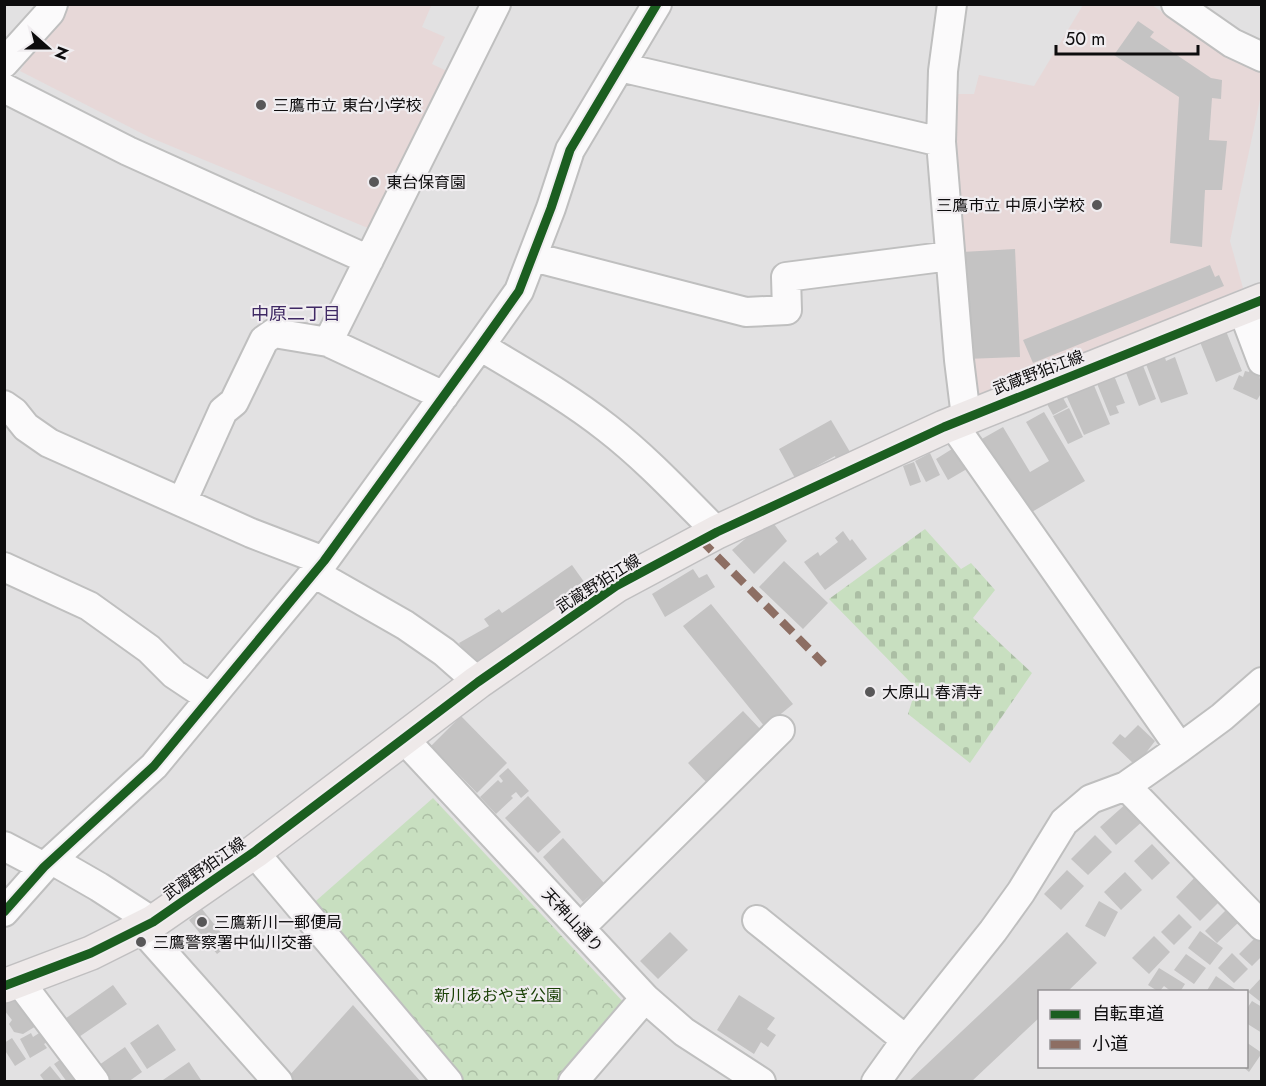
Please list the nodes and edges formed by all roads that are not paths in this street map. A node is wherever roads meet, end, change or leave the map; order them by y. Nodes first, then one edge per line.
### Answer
1 (53, 4) edge
2 (496, 4) edge
3 (657, 4) edge
4 (952, 4) edge
5 (1176, 4) edge
6 (1262, 57) edge
7 (4, 63) edge
8 (620, 66) junction
9 (4, 88) edge
10 (941, 142) junction
11 (950, 256) junction
12 (533, 257) junction
13 (369, 260) junction
14 (1252, 304) edge
15 (328, 342) junction
16 (480, 346) junction
17 (1262, 361) edge
18 (444, 396) junction
19 (4, 405) edge
20 (959, 420) junction
21 (182, 502) junction
22 (717, 532) junction
23 (4, 567) edge
24 (319, 567) junction
25 (478, 682) junction
26 (1262, 682) edge
27 (210, 698) junction
28 (780, 730) dead end
29 (403, 738) junction
30 (1180, 748) junction
31 (1126, 786) junction
32 (4, 846) edge
33 (254, 852) junction
34 (48, 864) junction
35 (4, 912) edge
36 (756, 920) dead end
37 (147, 926) junction
38 (1262, 926) edge
39 (580, 928) junction
40 (12, 984) edge
41 (645, 998) junction
42 (906, 1040) junction
43 (95, 1082) edge
44 (278, 1082) edge
45 (448, 1082) edge
46 (573, 1082) edge
47 (761, 1082) edge
48 (876, 1082) edge

1 - 7 street
2 - 13 street
3 - 8 street
4 - 10 street
5 - 6 street
8 - 10 street
8 - 12 street
9 - 13 street
10 - 11 street
11 - 12 street
11 - 20 street
12 - 16 street
13 - 15 street
14 - 17 street
14 - 20 main road, 武蔵野狛江線
15 - 18 street
15 - 21 street
16 - 18 street
16 - 22 street
18 - 24 street
19 - 21 street
20 - 22 main road, 武蔵野狛江線
20 - 30 street
21 - 24 street
22 - 25 main road, 武蔵野狛江線
23 - 27 street
24 - 25 street
24 - 27 street
25 - 29 main road, 武蔵野狛江線
26 - 30 street
27 - 34 street
28 - 39 street
29 - 33 main road, 武蔵野狛江線
29 - 39 street, 天神山通り
30 - 31 street
31 - 38 street
31 - 42 street
32 - 34 street
33 - 37 main road, 武蔵野狛江線
33 - 45 street
34 - 35 street
34 - 37 street
36 - 42 street
37 - 40 main road, 武蔵野狛江線
37 - 44 street
39 - 41 street, 天神山通り
40 - 43 street
41 - 46 street
41 - 47 street, 天神山通り
42 - 48 street

